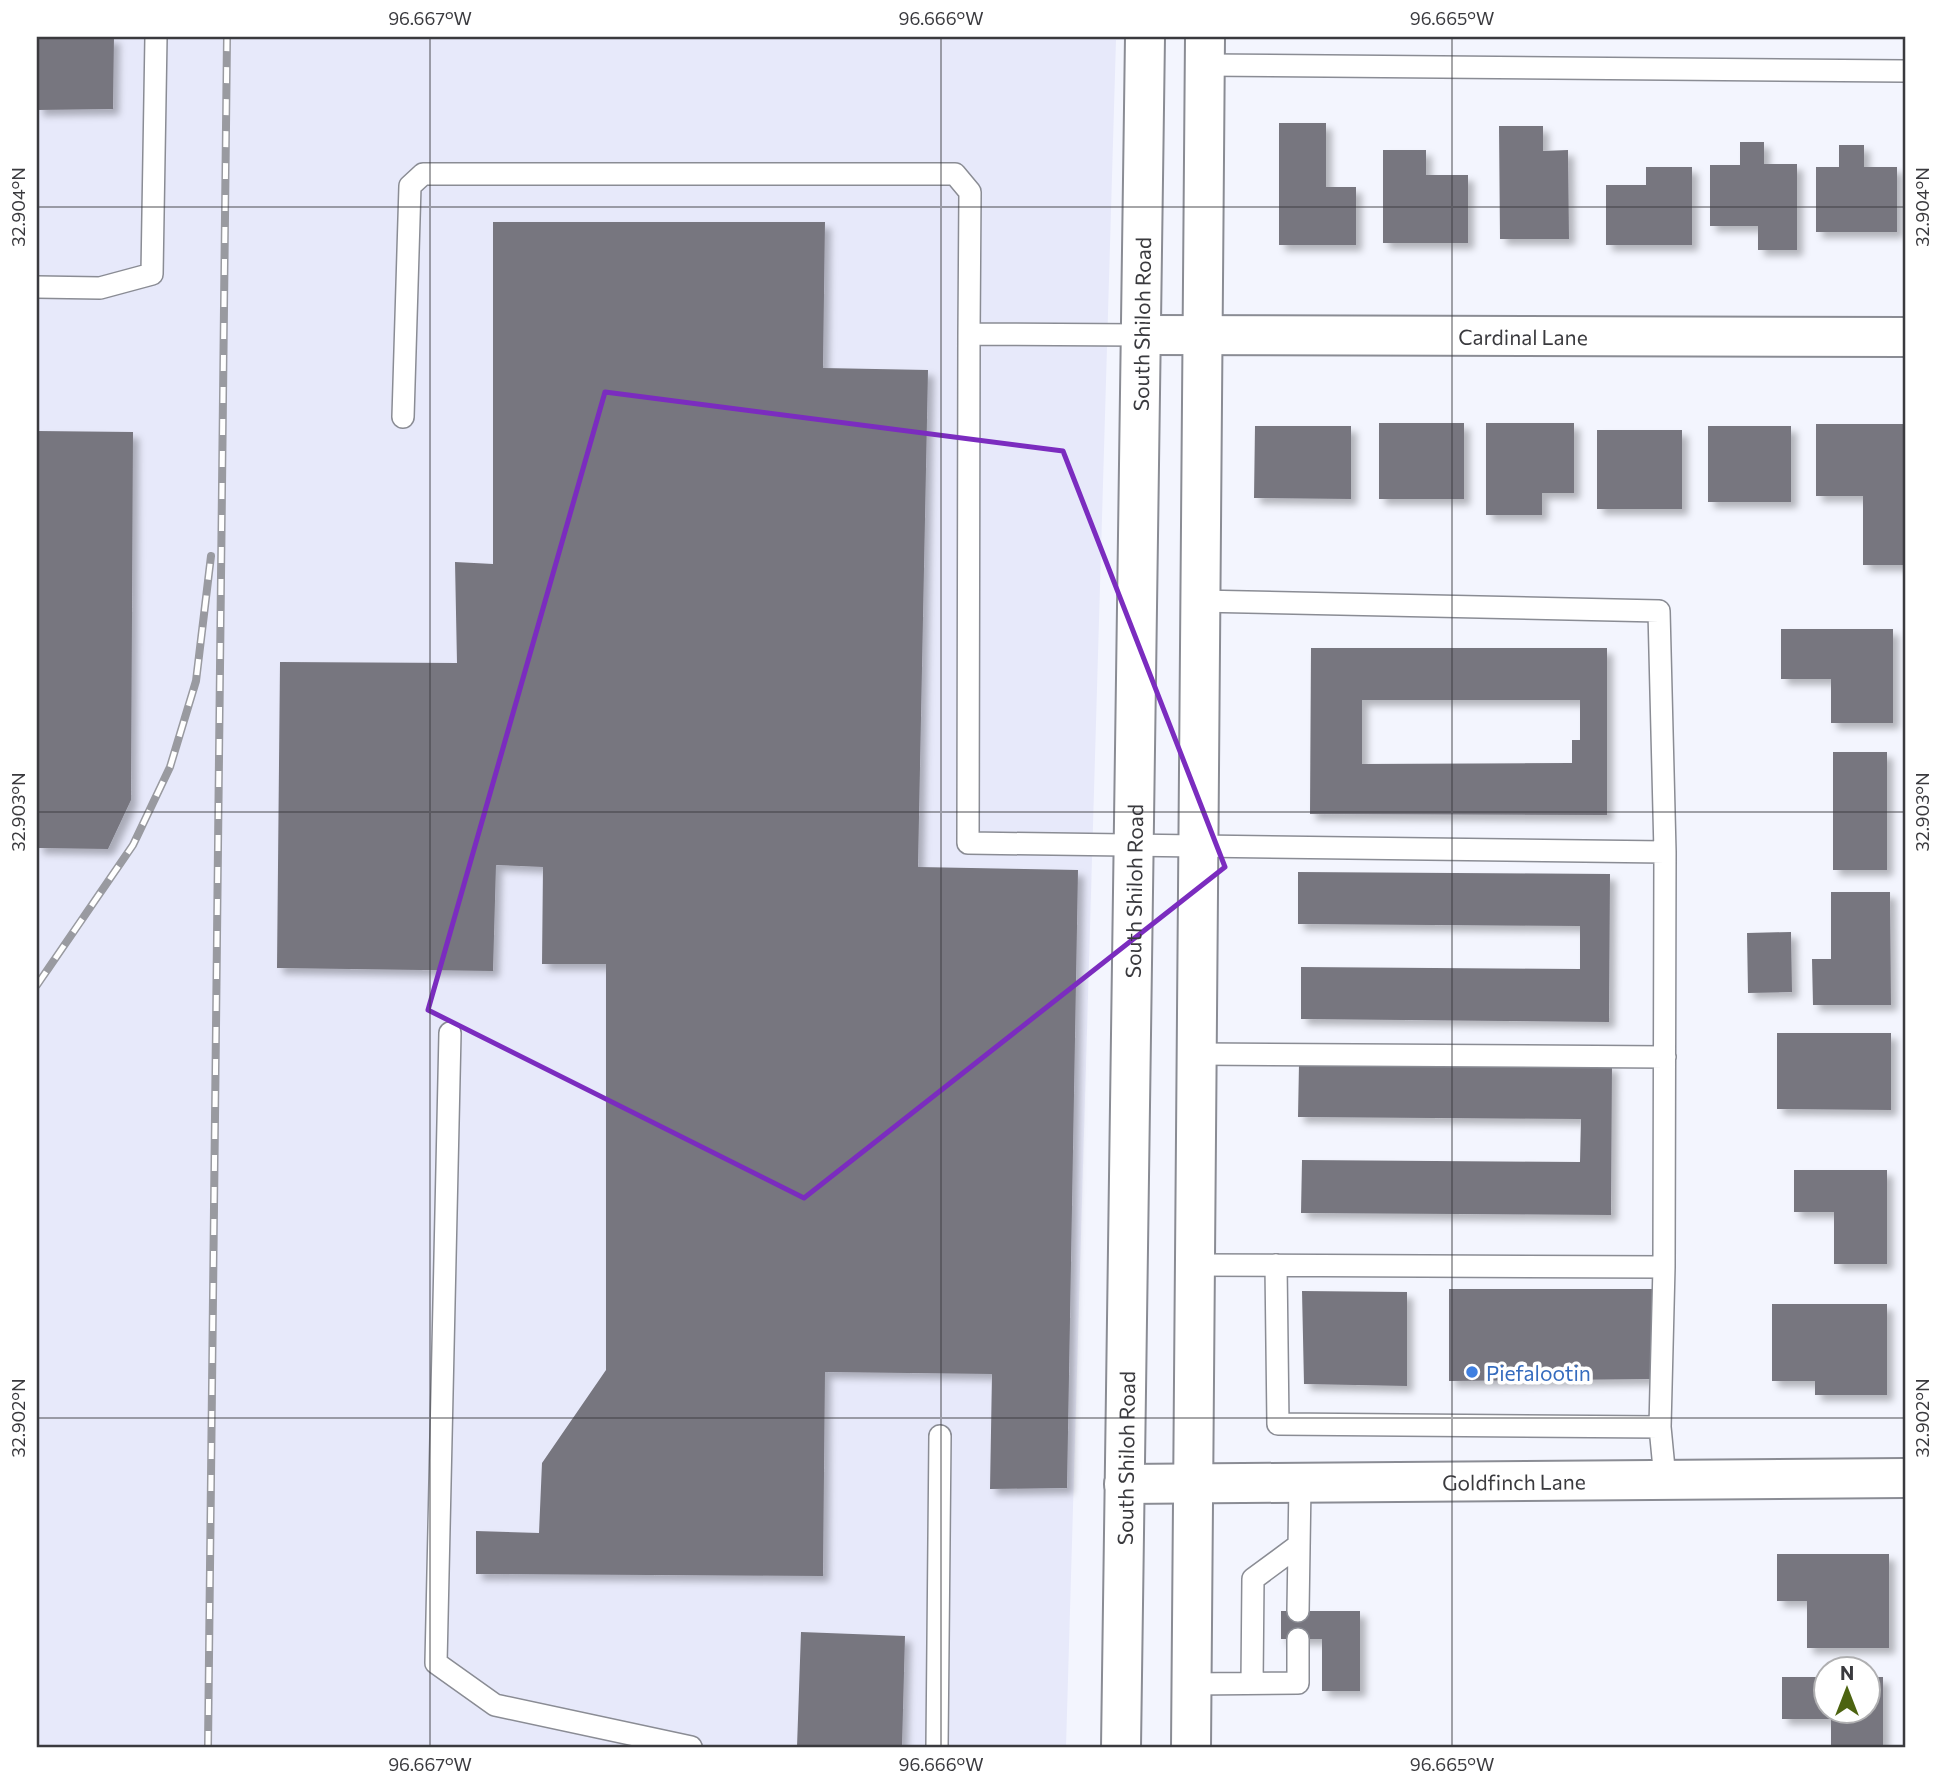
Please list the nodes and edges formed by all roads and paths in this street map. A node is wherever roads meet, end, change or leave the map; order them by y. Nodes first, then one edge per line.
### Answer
1 (156, 37) edge
2 (1145, 37) edge
3 (1205, 51) edge
4 (1905, 71) edge
5 (37, 287) edge
6 (969, 334) junction
7 (1141, 335) junction
8 (1200, 335) junction
9 (1905, 337) edge
10 (403, 417) dead end
11 (1198, 601) junction
12 (1198, 845) junction
13 (1133, 846) junction
14 (1665, 852) junction
15 (450, 1033) dead end
16 (1198, 1055) junction
17 (1665, 1057) junction
18 (1195, 1265) junction
19 (1276, 1265) junction
20 (1664, 1267) junction
21 (1660, 1427) junction
22 (940, 1436) dead end
23 (1905, 1478) edge
24 (1665, 1479) junction
25 (1124, 1484) junction
26 (1193, 1484) junction
27 (1300, 1484) junction
28 (1299, 1545) junction
29 (1298, 1611) dead end
30 (1298, 1639) dead end
31 (1192, 1684) junction
32 (1252, 1684) junction
33 (691, 1747) edge
34 (937, 1747) edge
35 (1121, 1747) edge
36 (1191, 1747) edge

1 - 5 lane
2 - 7 main road, South Shiloh Road
3 - 4 lane
3 - 8 main road
6 - 7 lane
6 - 10 lane
6 - 13 lane
7 - 8 main road, Cardinal Lane
7 - 13 main road, South Shiloh Road
8 - 9 main road, Cardinal Lane
8 - 11 main road
11 - 12 main road
11 - 14 lane
12 - 13 lane
12 - 14 lane
12 - 16 main road
13 - 25 main road, South Shiloh Road
14 - 17 lane
15 - 33 lane
16 - 17 lane
16 - 18 main road
17 - 20 lane
18 - 19 lane
18 - 26 main road
19 - 20 lane
19 - 21 lane
20 - 21 lane
21 - 24 lane
22 - 34 lane
23 - 24 main road, Goldfinch Lane
24 - 27 main road, Goldfinch Lane
25 - 26 main road, Goldfinch Lane
25 - 35 main road, South Shiloh Road
26 - 27 main road, Goldfinch Lane
26 - 31 main road
27 - 28 lane
28 - 29 lane
28 - 32 lane
30 - 32 lane
31 - 32 lane
31 - 36 main road

